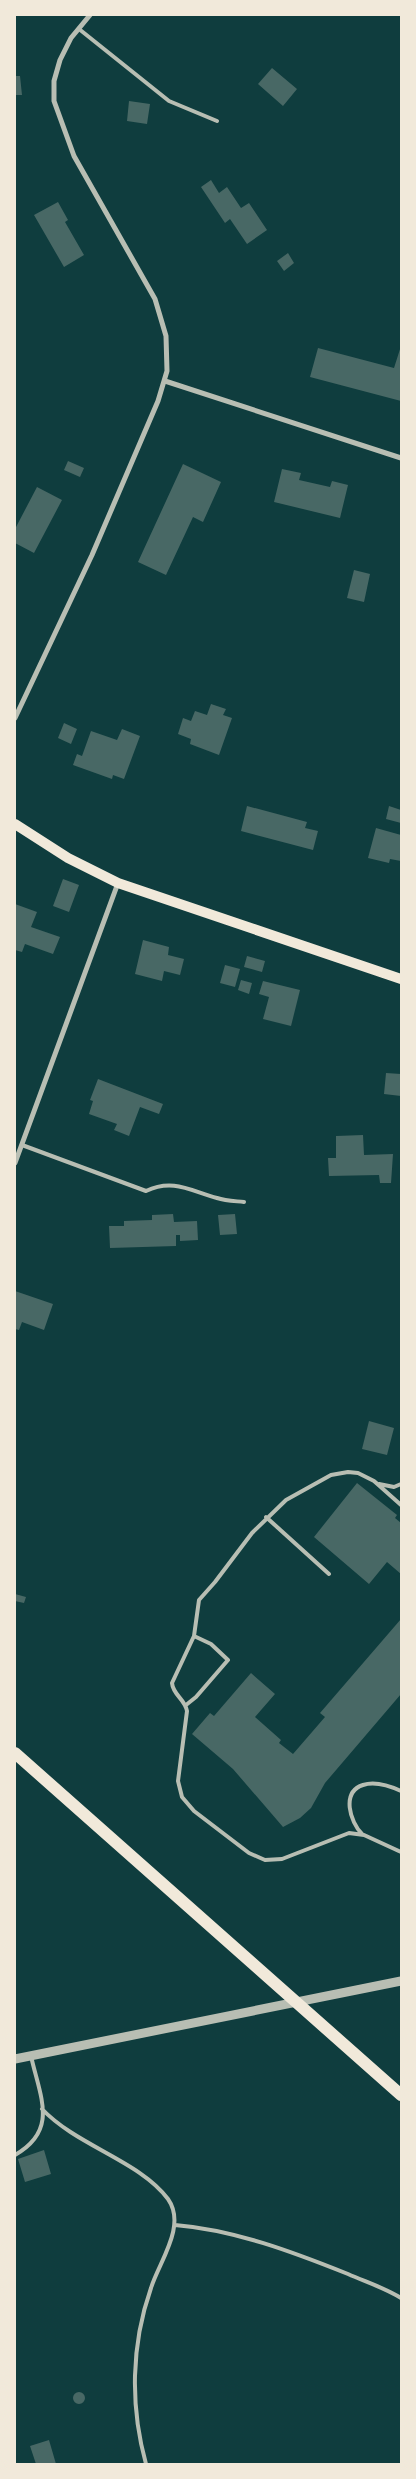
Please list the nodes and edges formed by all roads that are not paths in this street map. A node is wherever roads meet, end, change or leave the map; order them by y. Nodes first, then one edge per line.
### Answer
1 (90, 15) edge
2 (79, 29) junction
3 (217, 121) dead end
4 (165, 381) junction
5 (401, 458) edge
6 (15, 718) edge
7 (15, 824) edge
8 (118, 883) junction
9 (401, 979) edge
10 (22, 1145) junction
11 (15, 1163) edge
12 (244, 1202) dead end
13 (374, 1481) junction
14 (401, 1484) edge
15 (401, 1505) edge
16 (266, 1517) junction
17 (329, 1574) dead end
18 (194, 1636) junction
19 (186, 1705) junction
20 (15, 1753) edge
21 (401, 1791) edge
22 (364, 1835) junction
23 (401, 1852) edge
24 (401, 1981) edge
25 (295, 2002) junction
26 (31, 2056) junction
27 (15, 2059) edge
28 (401, 2095) edge
29 (42, 2109) junction
30 (15, 2155) edge
31 (174, 2224) junction
32 (401, 2298) edge
33 (146, 2464) edge

1 - 2 street
2 - 3 lane
2 - 4 street
4 - 5 street
4 - 6 street
7 - 8 main road
8 - 9 main road
8 - 10 street
10 - 11 street
10 - 12 lane
13 - 14 lane
13 - 15 lane
13 - 16 lane
16 - 17 lane
16 - 18 lane
18 - 19 lane
18 - 19 lane
19 - 22 lane
20 - 25 main road
21 - 22 lane
22 - 23 lane
24 - 25 street
25 - 26 street
25 - 28 main road
26 - 27 street
26 - 29 lane
29 - 30 lane
29 - 31 lane
31 - 32 lane
31 - 33 lane

